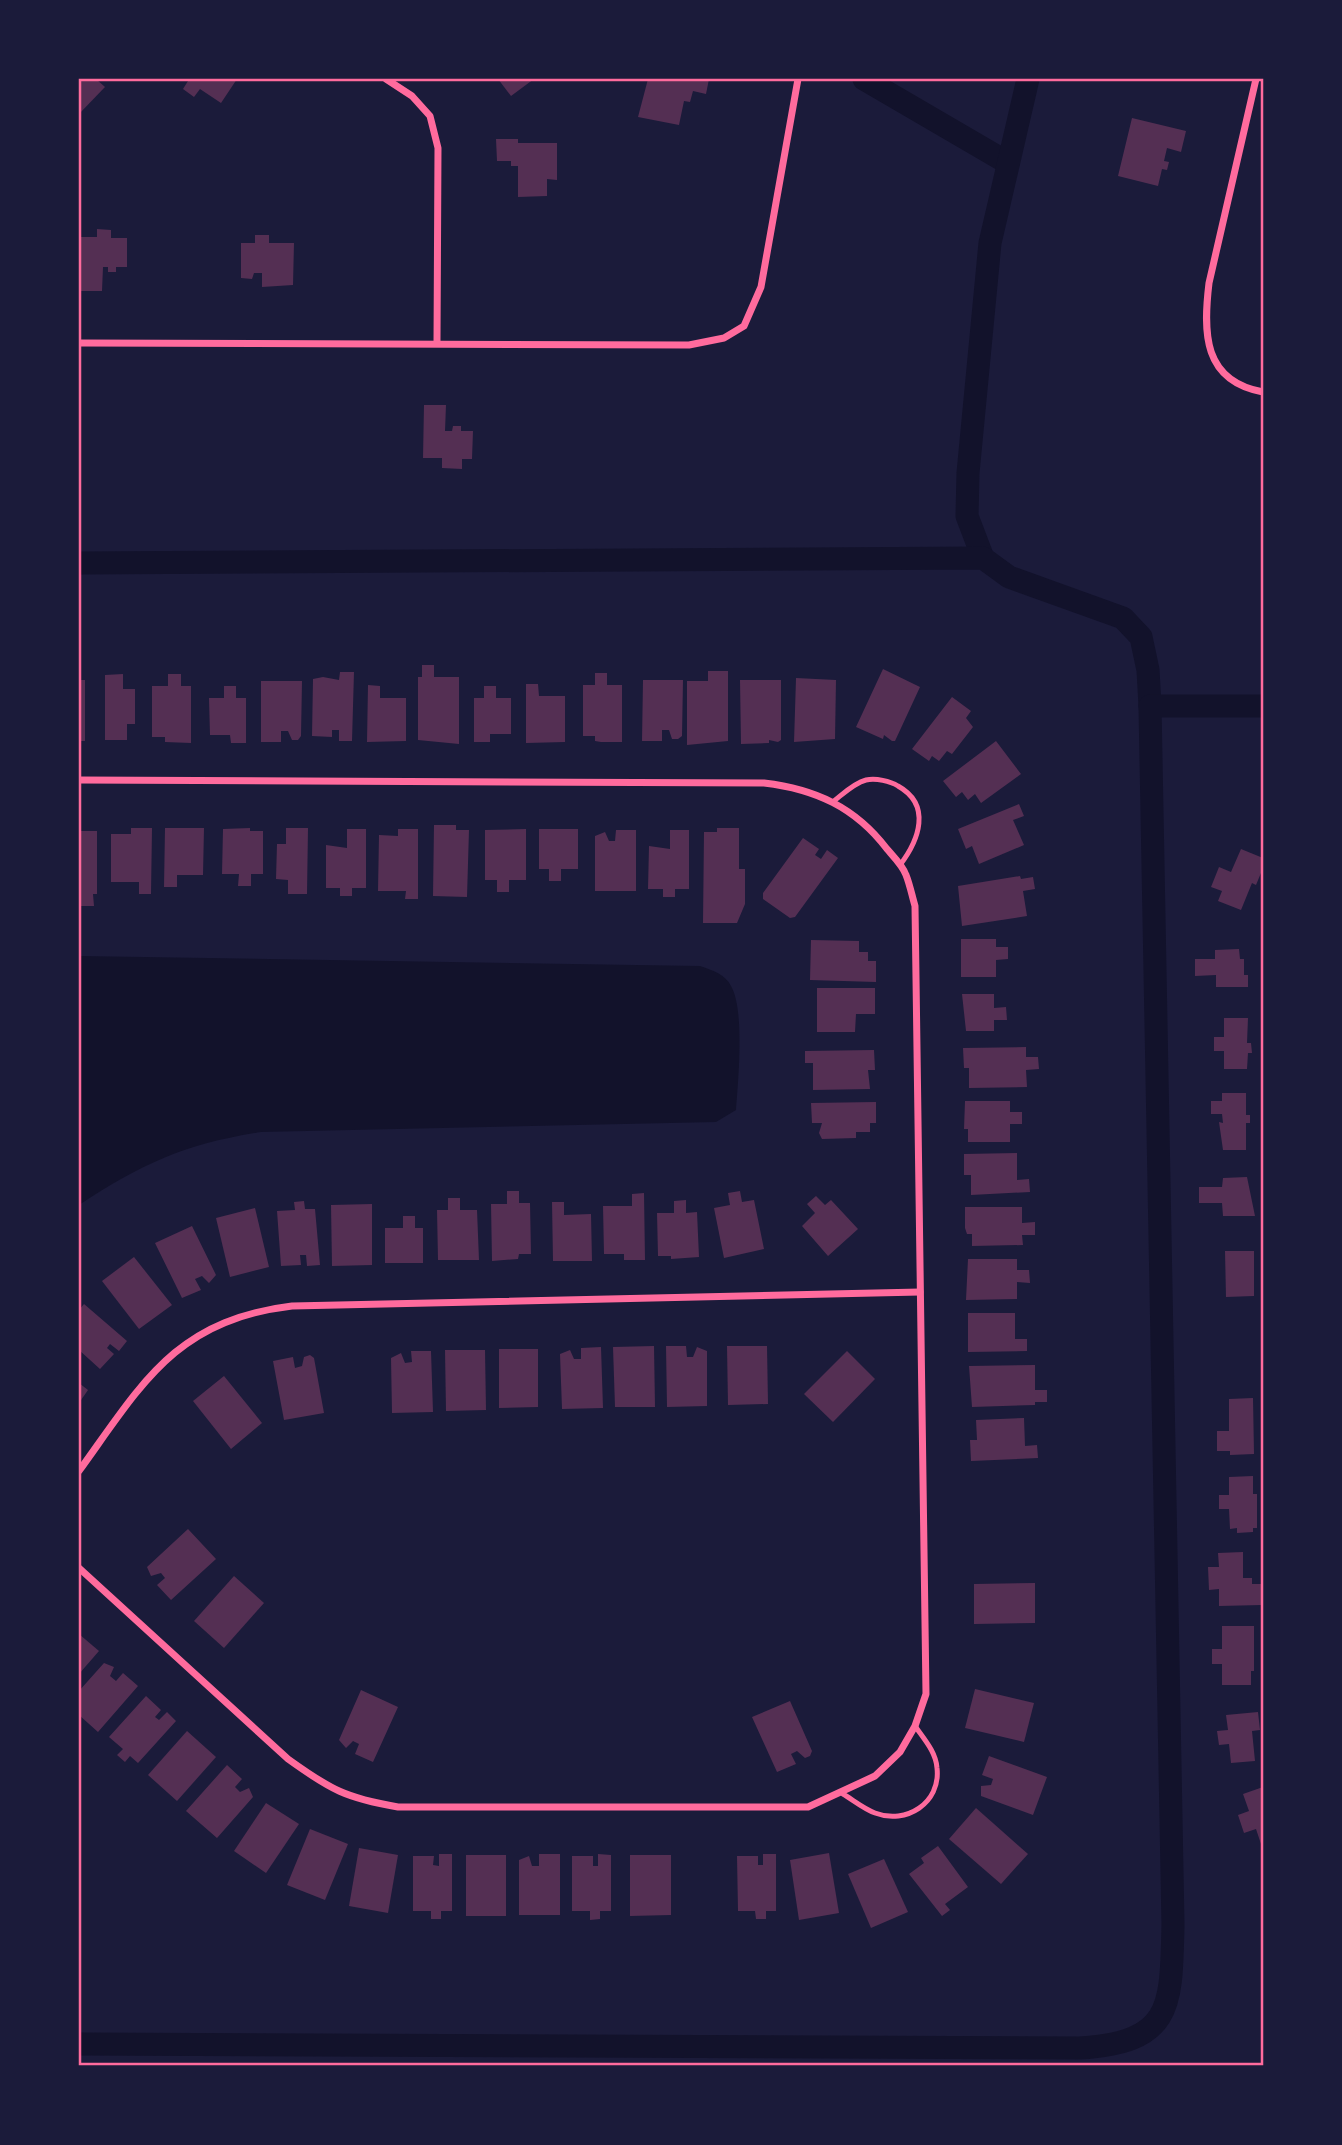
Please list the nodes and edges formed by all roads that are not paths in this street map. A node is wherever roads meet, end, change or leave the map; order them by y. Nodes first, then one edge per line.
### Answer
1 (386, 79) edge
2 (798, 79) edge
3 (1256, 79) edge
4 (437, 342) junction
5 (79, 343) edge
6 (1263, 392) edge
7 (79, 780) edge
8 (834, 801) junction
9 (900, 866) junction
10 (920, 1292) junction
11 (79, 1471) edge
12 (79, 1568) edge
13 (915, 1726) junction
14 (842, 1794) junction

1 - 4 street
2 - 4 street
3 - 6 street
4 - 5 street
7 - 8 street
8 - 9 street
8 - 9 lane
9 - 10 street
10 - 11 street
10 - 13 street
12 - 14 street
13 - 14 street
13 - 14 lane

